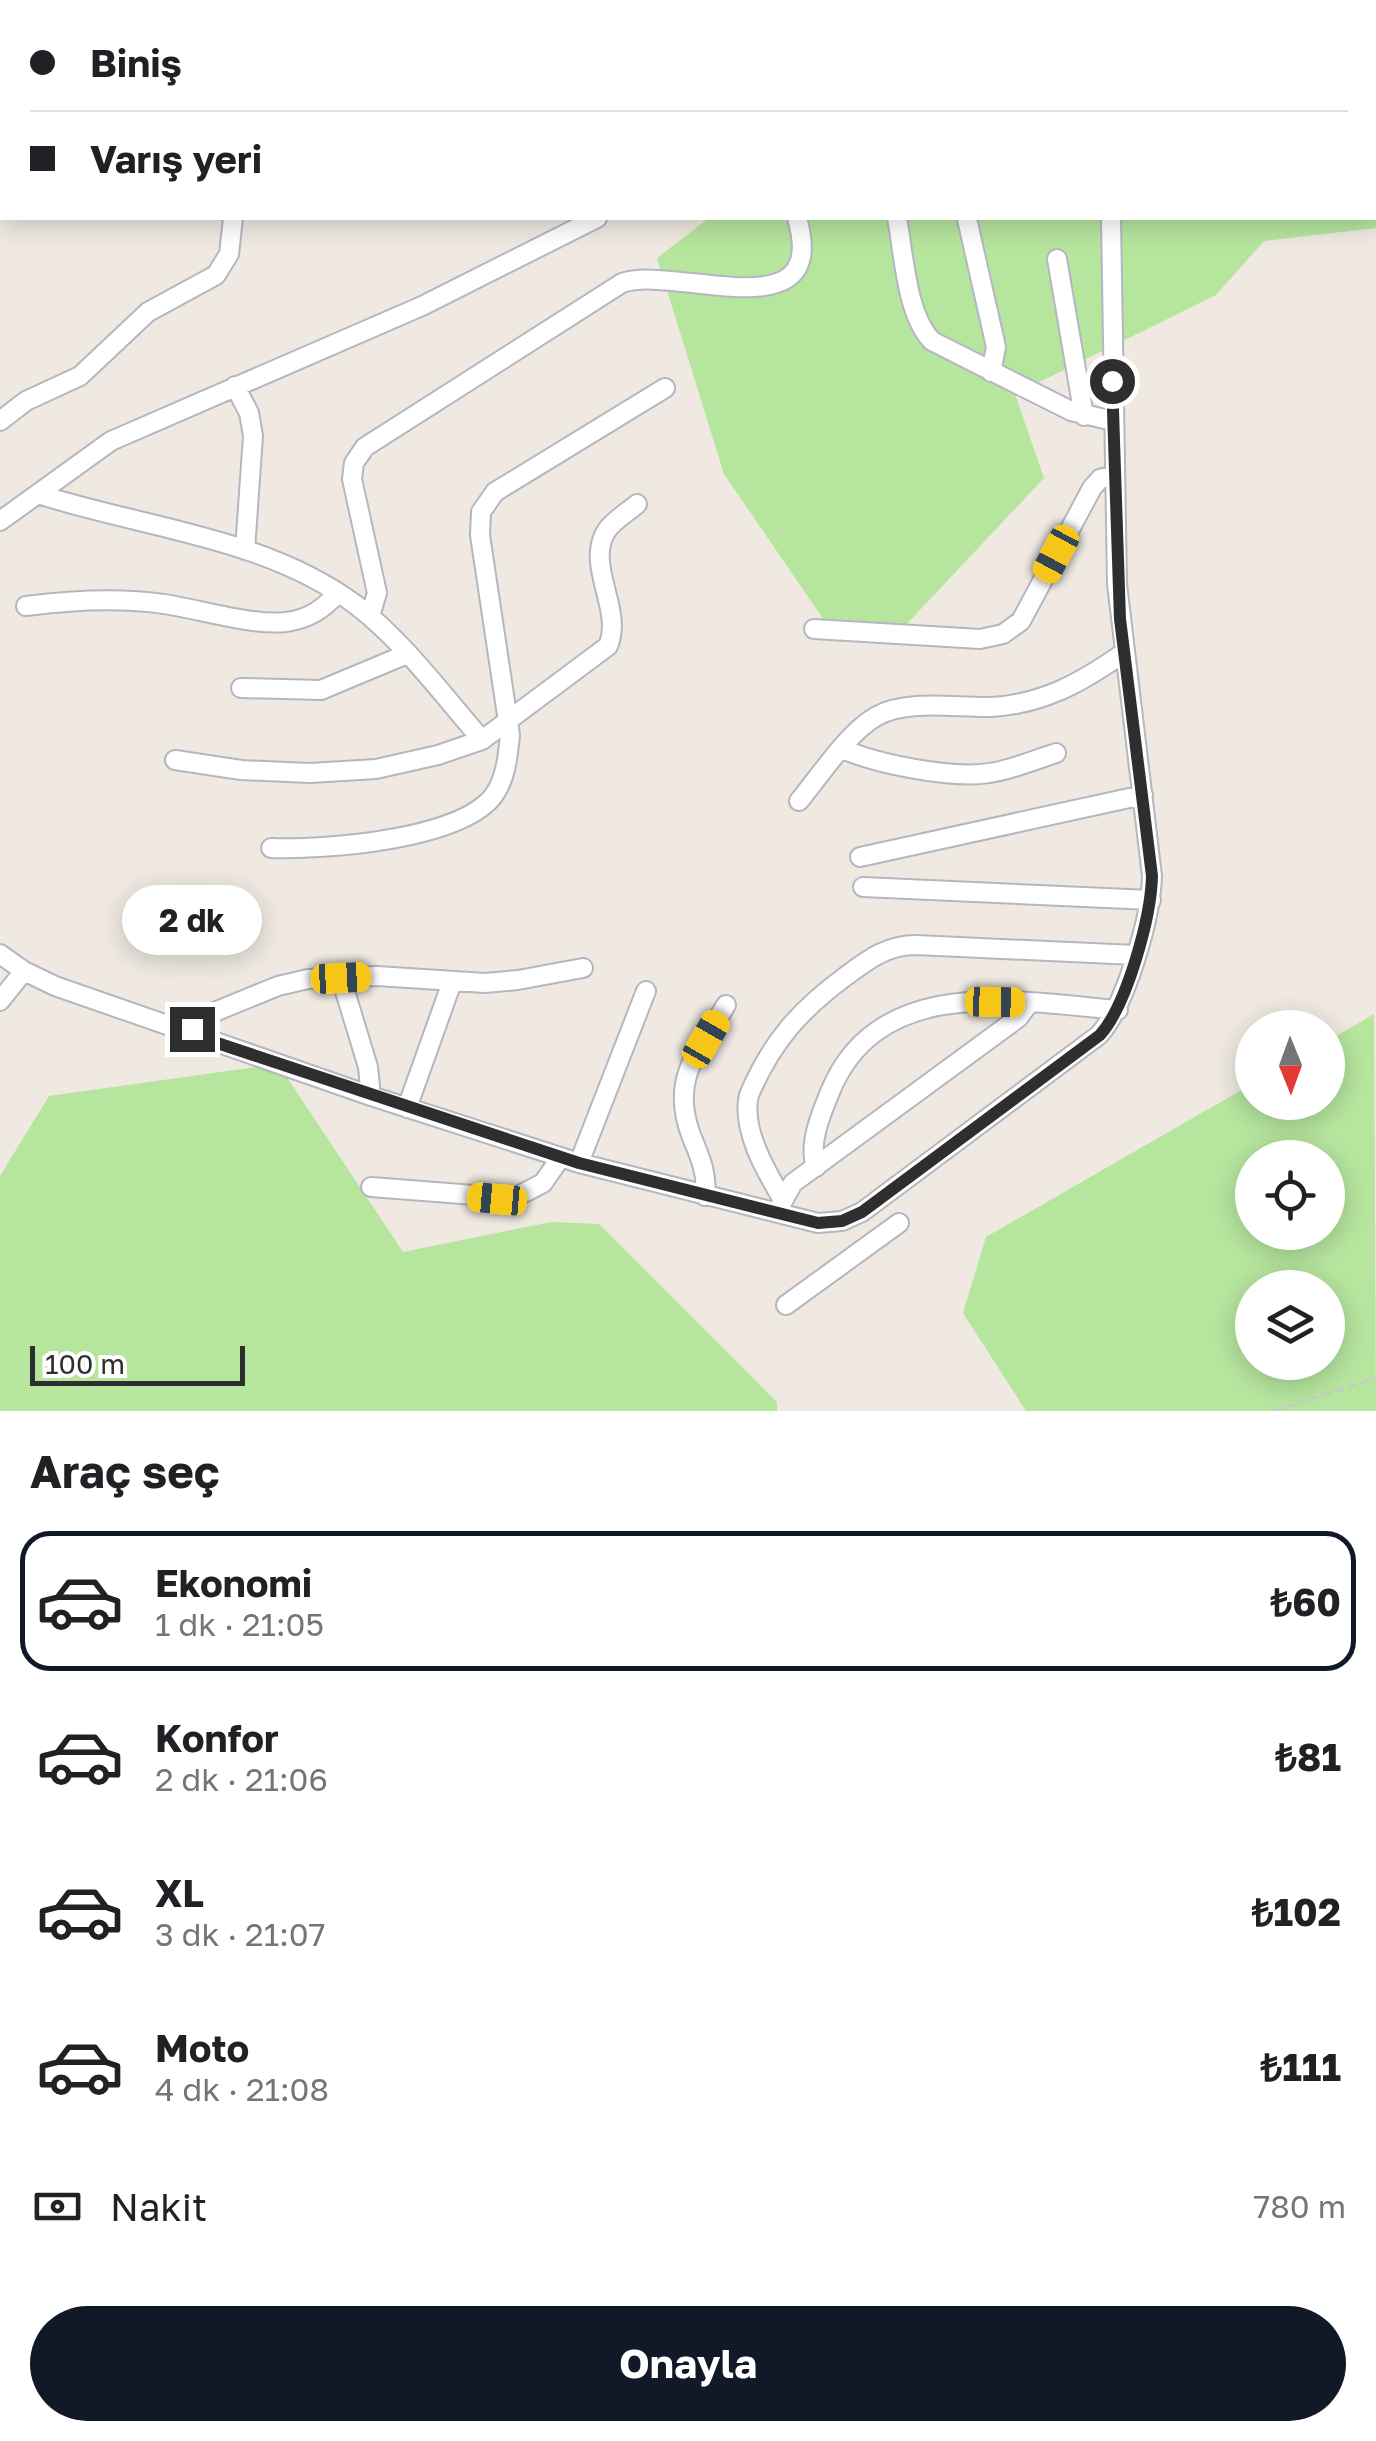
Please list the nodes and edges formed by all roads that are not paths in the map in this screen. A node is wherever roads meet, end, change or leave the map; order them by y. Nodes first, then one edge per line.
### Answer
1 (234, 220) edge
2 (593, 220) edge
3 (798, 220) edge
4 (897, 220) edge
5 (967, 220) edge
6 (1111, 220) edge
7 (1056, 259) dead end
8 (991, 372) junction
9 (235, 386) junction
10 (664, 388) dead end
11 (1084, 416) junction
12 (0, 420) edge
13 (1113, 422) junction
14 (1115, 475) junction
15 (38, 494) junction
16 (637, 504) dead end
17 (0, 522) edge
18 (245, 550) junction
19 (338, 593) junction
20 (26, 606) dead end
21 (370, 616) junction
22 (814, 628) dead end
23 (1124, 652) junction
24 (406, 654) junction
25 (242, 688) dead end
26 (509, 720) junction
27 (482, 740) junction
28 (843, 750) junction
29 (1056, 753) dead end
30 (175, 760) dead end
31 (1143, 795) junction
32 (798, 801) dead end
33 (271, 848) dead end
34 (860, 857) dead end
35 (863, 888) dead end
36 (1151, 900) junction
37 (0, 954) edge
38 (1135, 955) junction
39 (583, 968) dead end
40 (24, 971) junction
41 (341, 978) junction
42 (452, 982) junction
43 (646, 991) dead end
44 (0, 1001) edge
45 (1030, 1002) junction
46 (726, 1005) dead end
47 (1118, 1010) junction
48 (190, 1034) junction
49 (371, 1096) junction
50 (407, 1108) junction
51 (570, 1160) junction
52 (816, 1167) junction
53 (372, 1188) dead end
54 (705, 1196) junction
55 (780, 1206) junction
56 (852, 1217) junction
57 (899, 1223) dead end
58 (864, 1249) junction
59 (786, 1305) dead end

1 - 12 street
2 - 9 street
3 - 21 street
4 - 8 street
5 - 8 street
6 - 13 street
7 - 11 street
8 - 11 street
9 - 15 street
9 - 18 street
10 - 26 street
11 - 13 street
13 - 14 street
14 - 22 street
14 - 23 street
15 - 17 street
15 - 18 street
16 - 26 street
18 - 19 street
19 - 20 street
19 - 21 street
21 - 24 street
23 - 28 street
23 - 31 street
24 - 25 street
24 - 27 street
26 - 27 street
26 - 33 street
27 - 30 street
28 - 29 street
28 - 32 street
31 - 34 street
31 - 36 street
35 - 36 street
36 - 38 street
37 - 40 street
38 - 47 street
38 - 55 street
39 - 42 street
40 - 44 street
40 - 48 street
41 - 42 street
41 - 48 street
41 - 49 street
42 - 50 street
43 - 51 street
45 - 47 street
45 - 52 street
45 - 52 street
46 - 54 street
47 - 56 street
48 - 49 street
49 - 50 street
50 - 51 street
51 - 53 street
51 - 54 street
52 - 55 street
54 - 55 street
55 - 56 street
56 - 58 street
57 - 58 street
58 - 59 street

